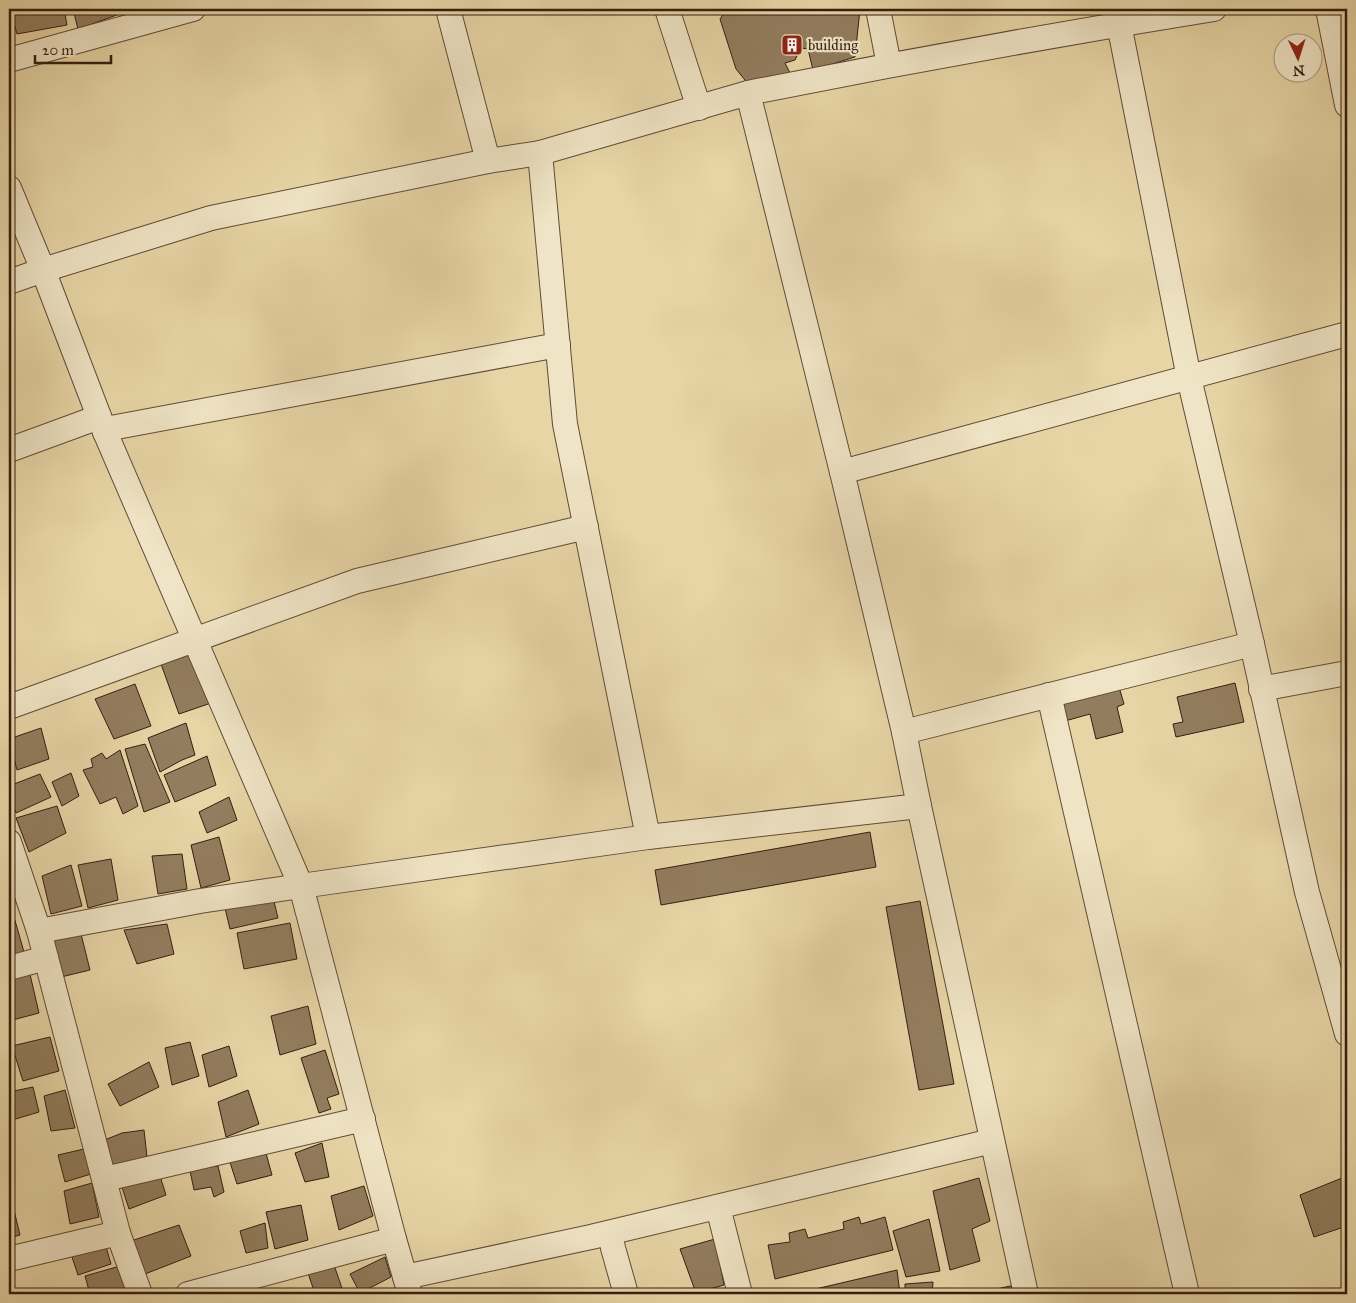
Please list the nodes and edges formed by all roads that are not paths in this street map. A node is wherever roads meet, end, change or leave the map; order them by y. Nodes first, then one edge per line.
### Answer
1 (193, 9) edge
2 (448, 9) edge
3 (667, 9) edge
4 (878, 9) edge
5 (1214, 9) edge
6 (1328, 9) edge
7 (1119, 24) junction
8 (9, 60) edge
9 (889, 65) junction
10 (748, 93) junction
11 (1347, 105) edge
12 (699, 108) junction
13 (540, 153) junction
14 (488, 161) junction
15 (9, 188) edge
16 (43, 270) junction
17 (9, 282) edge
18 (1347, 334) edge
19 (558, 345) junction
20 (1189, 378) junction
21 (102, 424) junction
22 (9, 450) edge
23 (842, 472) junction
24 (586, 527) junction
25 (195, 640) junction
26 (1252, 644) junction
27 (1347, 673) edge
28 (1262, 689) junction
29 (1049, 695) junction
30 (9, 707) edge
31 (904, 732) junction
32 (919, 806) junction
33 (648, 837) junction
34 (9, 842) edge
35 (302, 886) junction
36 (39, 931) junction
37 (46, 958) junction
38 (9, 968) edge
39 (1347, 1034) edge
40 (363, 1119) junction
41 (992, 1141) junction
42 (104, 1180) junction
43 (718, 1207) junction
44 (118, 1233) junction
45 (610, 1233) junction
46 (394, 1239) junction
47 (9, 1259) edge
48 (408, 1286) edge
49 (140, 1294) edge
50 (188, 1294) edge
51 (626, 1294) edge
52 (740, 1294) edge
53 (1026, 1294) edge
54 (1187, 1294) edge

1 - 8 street
2 - 14 street
3 - 12 street
4 - 9 street
5 - 7 street
6 - 11 street
7 - 9 street
7 - 20 street
9 - 10 street
10 - 12 street
10 - 23 street
12 - 13 street
13 - 14 street
13 - 19 street
14 - 16 street
15 - 16 street
16 - 17 street
16 - 21 street
18 - 20 street
19 - 21 street
19 - 24 street
20 - 23 street
20 - 26 street
21 - 22 street
21 - 25 street
23 - 31 street
24 - 25 street
24 - 33 street
25 - 30 street
25 - 35 street
26 - 28 street
26 - 29 street
27 - 28 street
28 - 39 street
29 - 31 street
29 - 54 street
31 - 32 street
32 - 33 street
32 - 41 street
33 - 35 street
34 - 36 street
35 - 36 street
35 - 40 street
36 - 37 street
37 - 38 street
37 - 42 street
40 - 42 street
40 - 46 street
41 - 43 street
41 - 53 street
42 - 44 street
43 - 45 street
43 - 52 street
44 - 47 street
44 - 49 street
45 - 48 street
45 - 51 street
46 - 48 street
46 - 50 street

